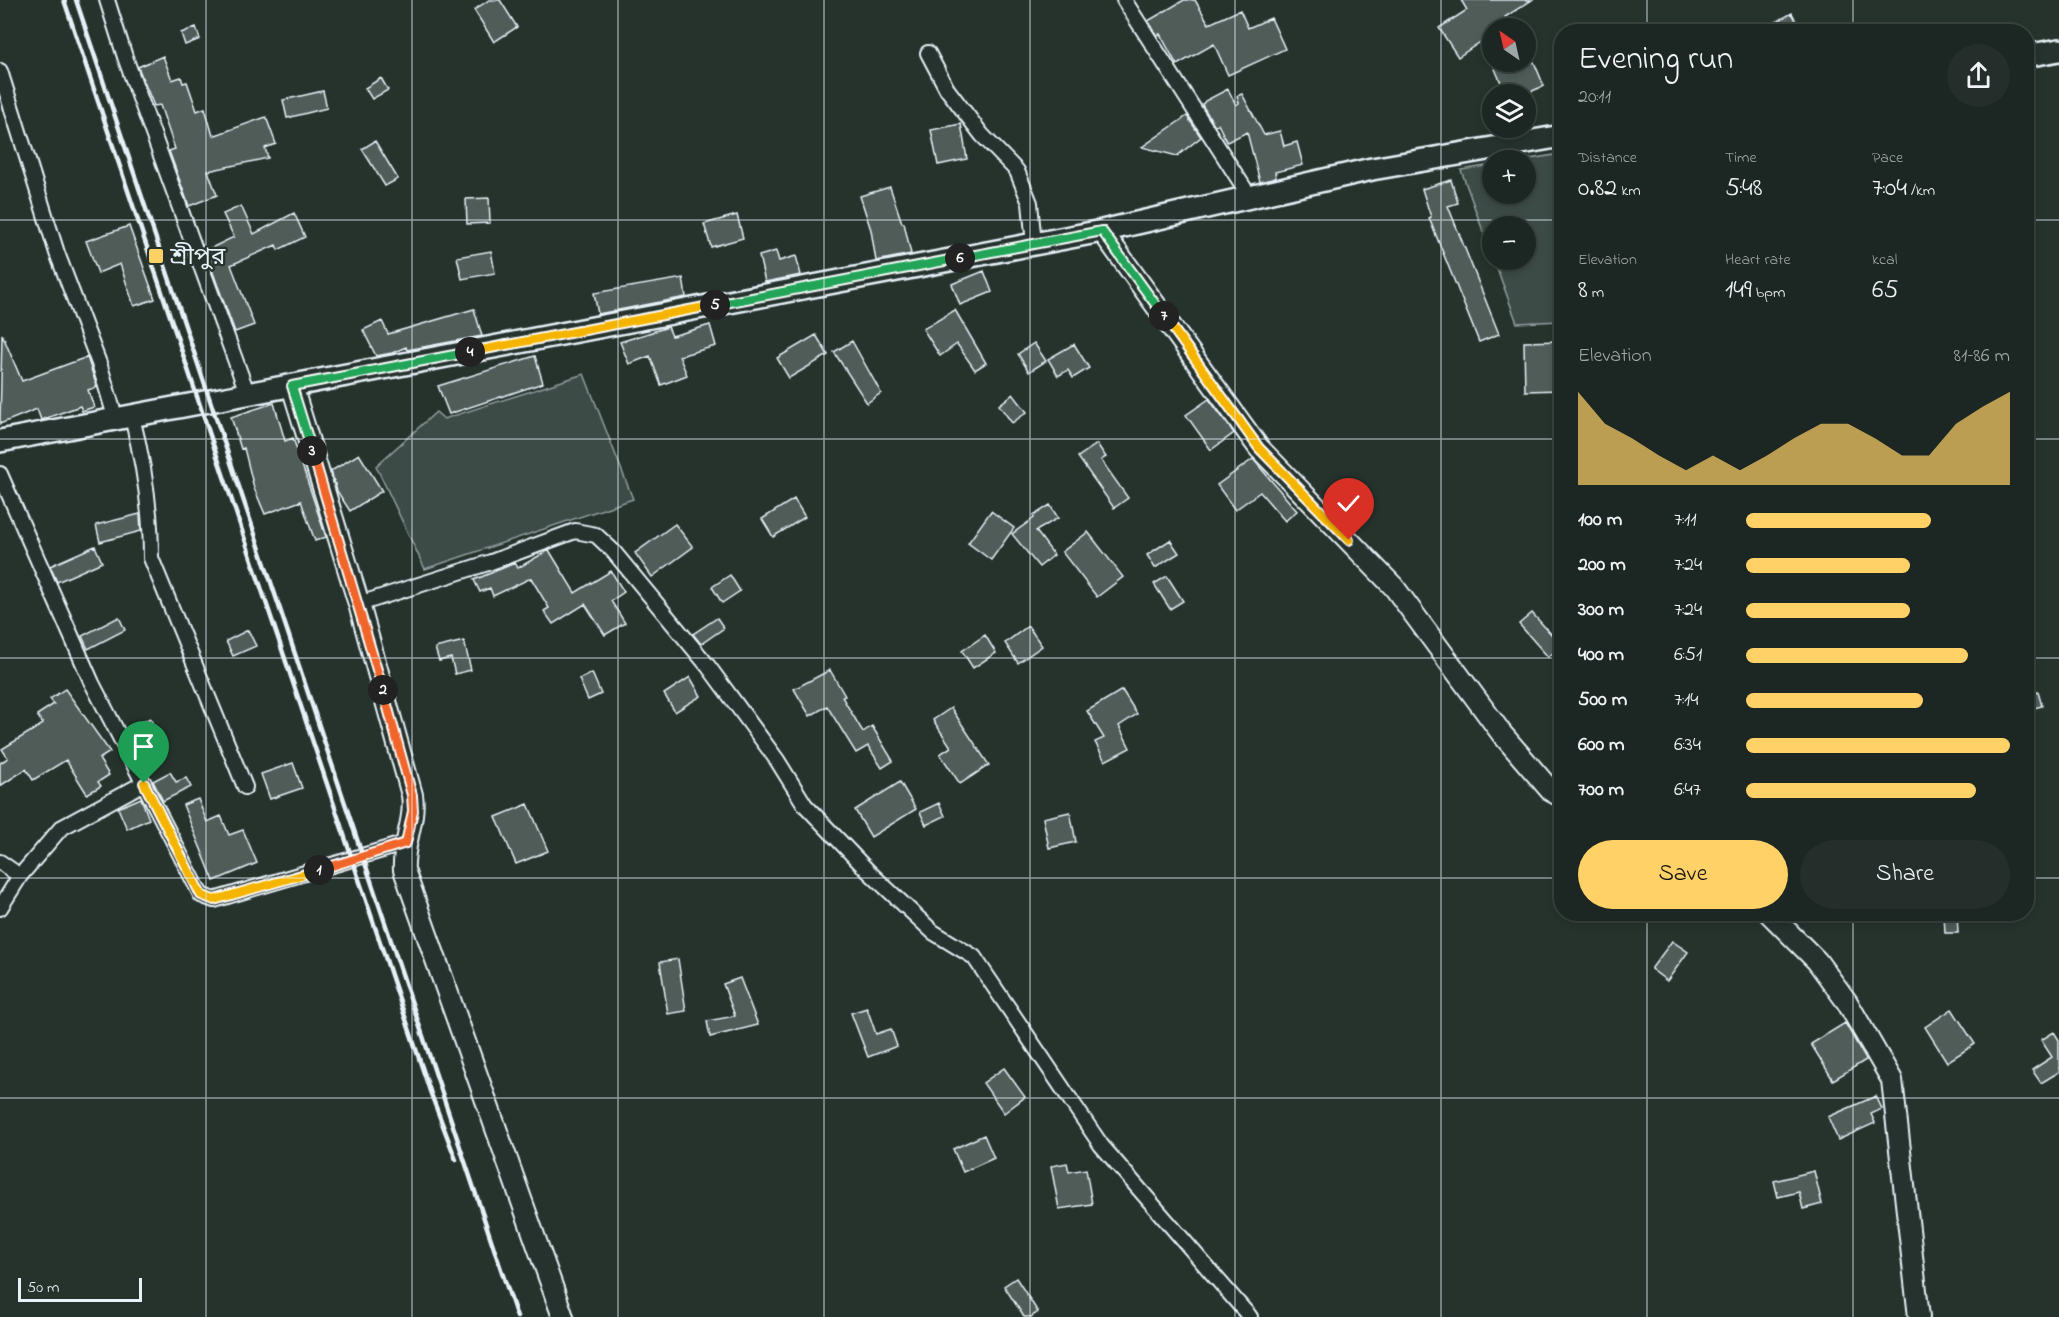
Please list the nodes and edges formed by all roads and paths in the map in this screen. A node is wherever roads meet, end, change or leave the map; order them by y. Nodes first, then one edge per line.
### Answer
1 (107, 0) edge
2 (1124, 0) edge
3 (2059, 50) edge
4 (928, 52) dead end
5 (2034, 55) edge
6 (0, 71) edge
7 (1554, 137) edge
8 (1250, 197) junction
9 (1102, 231) junction
10 (1034, 244) junction
11 (292, 386) junction
12 (248, 395) junction
13 (124, 418) junction
14 (0, 441) edge
15 (0, 474) edge
16 (359, 604) junction
17 (144, 783) junction
18 (244, 787) dead end
19 (1554, 793) edge
20 (406, 843) junction
21 (0, 862) edge
22 (20, 876) junction
23 (0, 908) edge
24 (1777, 921) edge
25 (562, 1317) edge
26 (1250, 1317) edge
27 (1919, 1317) edge

1 - 12 street
2 - 8 street
3 - 5 main road
4 - 10 street
6 - 13 street
7 - 8 main road
8 - 9 main road
9 - 10 main road
9 - 19 street
10 - 11 main road
11 - 12 main road
11 - 16 street
12 - 13 main road
13 - 14 main road
13 - 18 street
15 - 17 street
16 - 20 street
16 - 26 street
17 - 20 street
17 - 22 street
20 - 25 street
21 - 22 street
22 - 23 street
24 - 27 street

